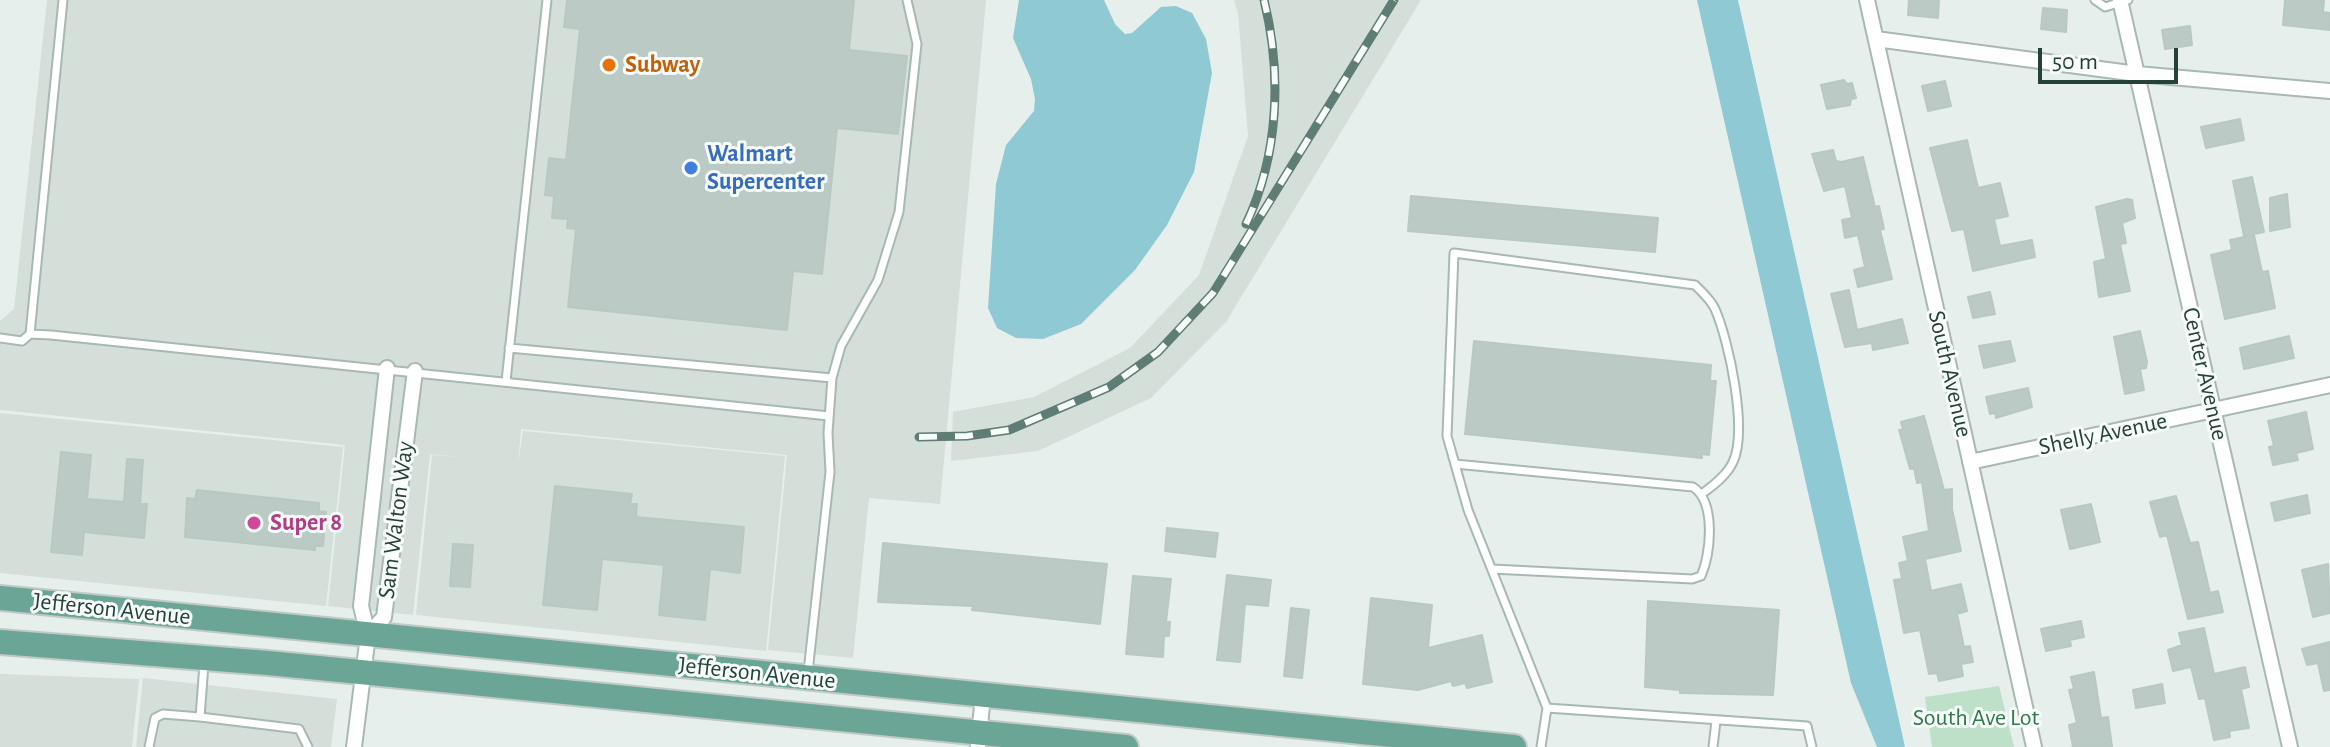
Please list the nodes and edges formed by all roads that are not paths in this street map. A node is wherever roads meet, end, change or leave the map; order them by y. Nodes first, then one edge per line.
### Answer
1 (63, 0) edge
2 (547, 0) edge
3 (907, 0) edge
4 (1867, 0) edge
5 (2095, 0) edge
6 (2123, 1) edge
7 (1876, 39) junction
8 (2137, 74) junction
9 (2330, 91) edge
10 (30, 334) junction
11 (0, 338) edge
12 (509, 348) junction
13 (387, 368) junction
14 (415, 371) junction
15 (832, 378) junction
16 (506, 381) junction
17 (2330, 385) edge
18 (2213, 410) junction
19 (829, 416) junction
20 (1970, 462) junction
21 (1455, 464) junction
22 (1703, 493) junction
23 (1492, 569) junction
24 (0, 598) edge
25 (368, 635) junction
26 (0, 642) edge
27 (205, 658) junction
28 (362, 673) junction
29 (808, 678) junction
30 (983, 695) junction
31 (1547, 708) junction
32 (200, 717) junction
33 (1716, 721) junction
34 (978, 740) edge
35 (149, 747) edge
36 (308, 747) edge
37 (354, 747) edge
38 (1126, 747) edge
39 (1514, 747) edge
40 (1541, 747) edge
41 (1713, 747) edge
42 (1812, 747) edge
43 (2034, 747) edge
44 (2290, 747) edge

1 - 10 lane
2 - 12 lane
3 - 15 lane
4 - 7 street, South Avenue
5 - 6 lane
6 - 8 street, Center Avenue
7 - 8 street
7 - 20 street, South Avenue
8 - 9 street
8 - 18 street, Center Avenue
10 - 11 lane
10 - 13 lane
12 - 15 lane
12 - 16 lane
13 - 14 lane
13 - 25 street, Sam Walton Way
14 - 16 lane
14 - 25 street, Sam Walton Way
15 - 19 lane
16 - 19 lane
17 - 18 street, Shelly Avenue
18 - 20 street, Shelly Avenue
18 - 44 street, Center Avenue
19 - 29 lane
20 - 43 street, South Avenue
21 - 22 lane
21 - 22 lane
21 - 23 lane
22 - 23 lane
23 - 31 lane
24 - 25 main road, Jefferson Avenue
25 - 28 street
25 - 29 main road, Jefferson Avenue
26 - 27 main road, Jefferson Avenue
27 - 28 main road, Jefferson Avenue
27 - 32 lane
28 - 34 main road, Jefferson Avenue
28 - 37 street
29 - 30 main road, Jefferson Avenue
30 - 34 street
30 - 39 main road, Jefferson Avenue
31 - 33 lane
31 - 40 lane
32 - 35 lane
32 - 36 lane
33 - 41 lane
33 - 42 lane
34 - 38 main road, Jefferson Avenue

